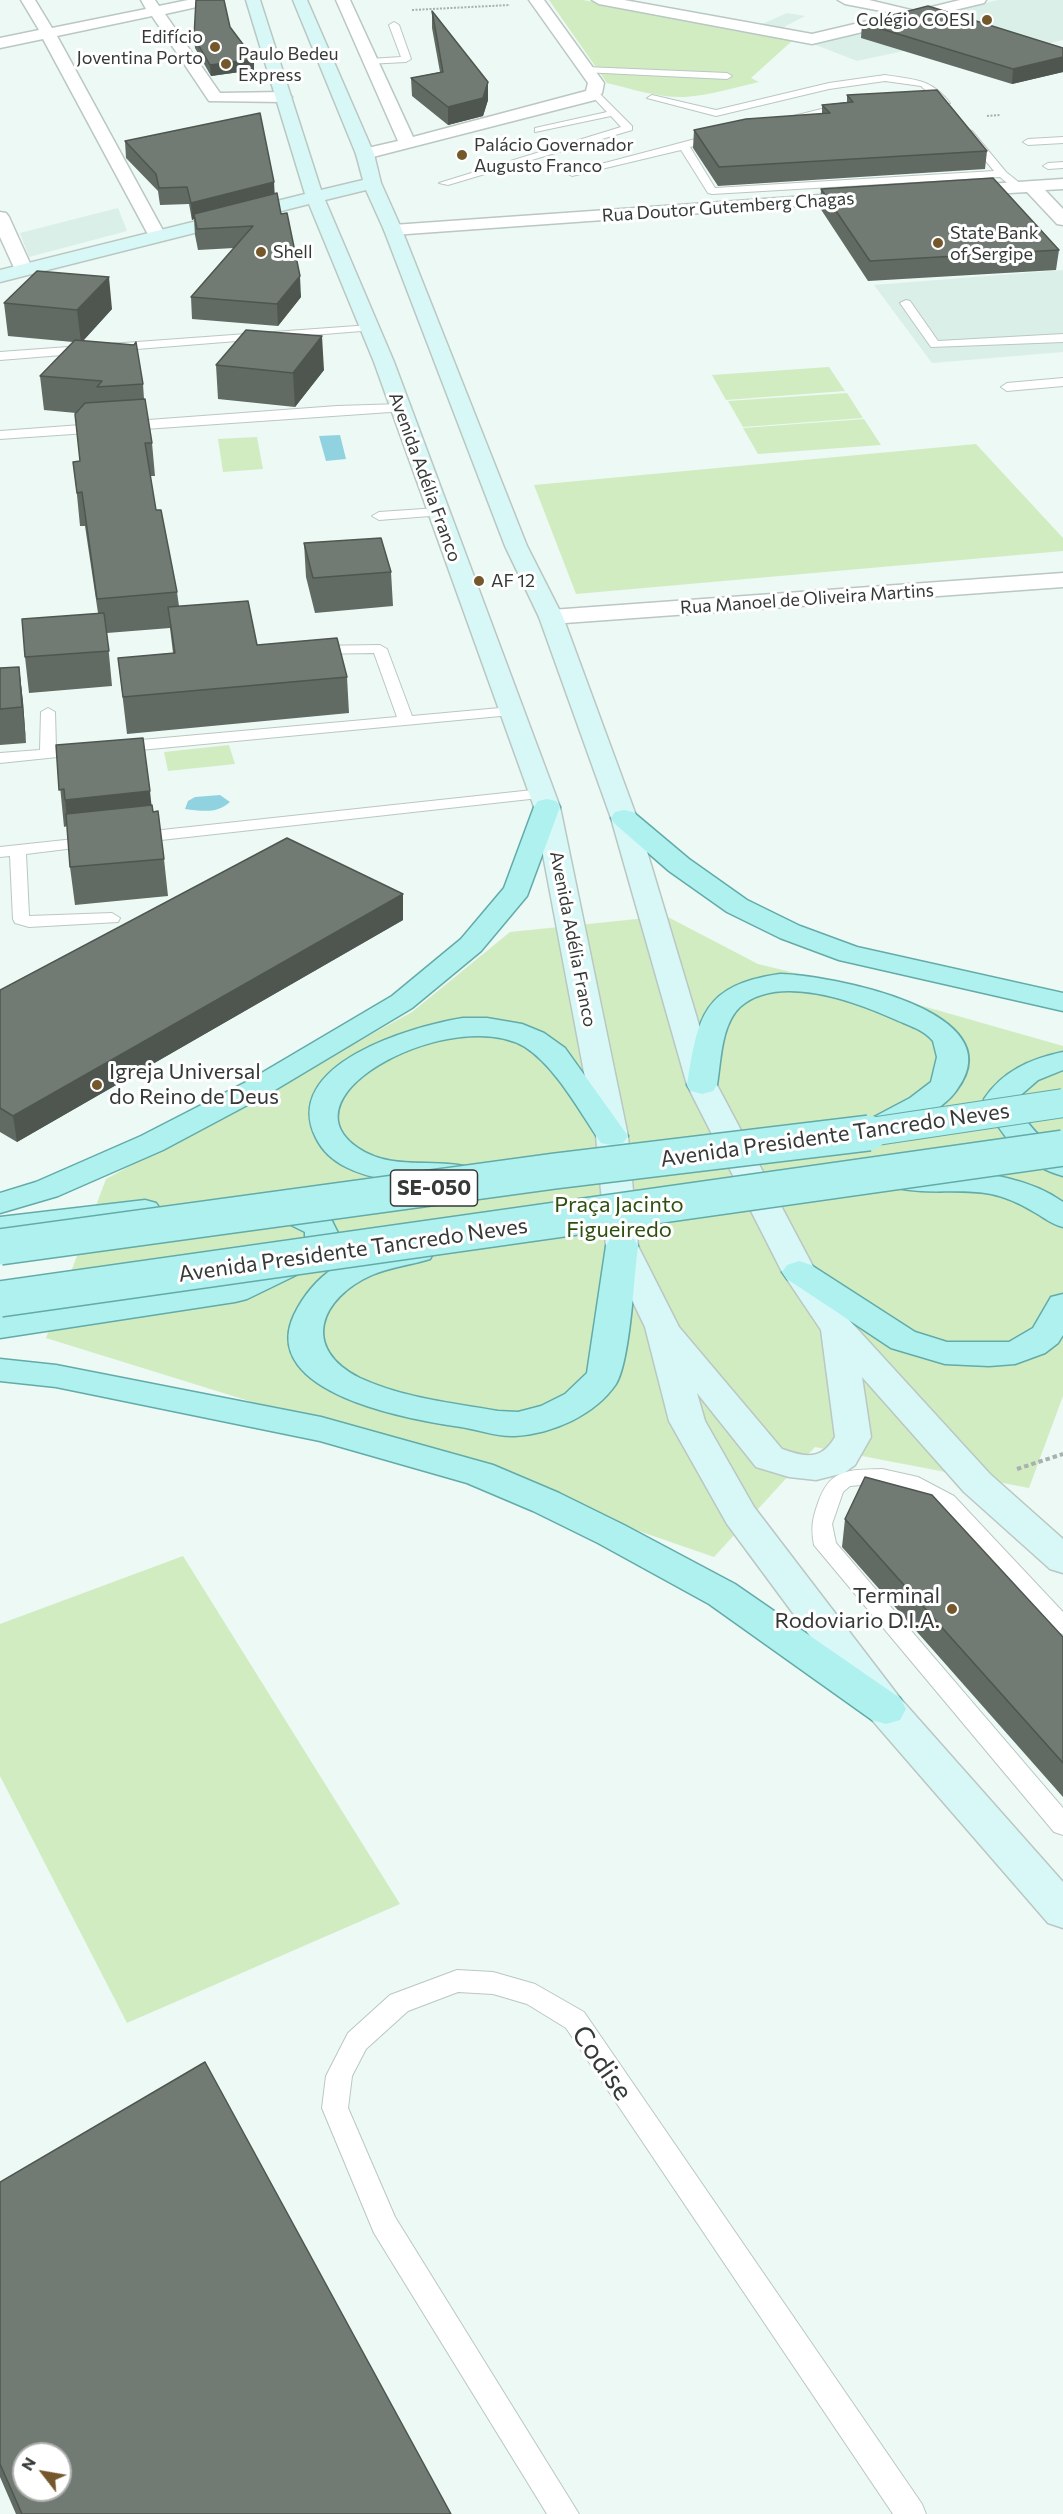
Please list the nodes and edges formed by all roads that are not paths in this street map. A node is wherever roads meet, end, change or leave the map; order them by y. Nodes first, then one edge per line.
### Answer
1 (27, 0) edge
2 (210, 0) edge
3 (253, 0) edge
4 (300, 0) edge
5 (599, 0) edge
6 (845, 0) edge
7 (978, 0) edge
8 (537, 2) edge
9 (152, 6) edge
10 (346, 7) edge
11 (918, 14) junction
12 (394, 25) dead end
13 (48, 33) junction
14 (0, 43) edge
15 (370, 62) junction
16 (727, 76) dead end
17 (592, 82) junction
18 (284, 97) junction
19 (652, 98) dead end
20 (924, 100) edge
21 (852, 104) edge
22 (614, 113) junction
23 (767, 124) edge
24 (961, 125) edge
25 (539, 130) dead end
26 (724, 134) edge
27 (1063, 140) edge
28 (407, 142) junction
29 (1028, 142) dead end
30 (684, 146) junction
31 (365, 154) junction
32 (572, 173) dead end
33 (1058, 173) edge
34 (1002, 174) junction
35 (372, 183) junction
36 (444, 183) dead end
37 (1024, 186) junction
38 (314, 196) junction
39 (0, 217) edge
40 (1063, 220) edge
41 (393, 230) junction
42 (157, 236) junction
43 (24, 270) junction
44 (0, 276) edge
45 (906, 303) dead end
46 (370, 327) junction
47 (1063, 338) edge
48 (0, 356) edge
49 (1063, 382) edge
50 (1007, 387) dead end
51 (401, 408) junction
52 (0, 435) edge
53 (438, 512) junction
54 (380, 516) dead end
55 (1063, 580) edge
56 (552, 616) junction
57 (296, 651) edge
58 (511, 711) junction
59 (48, 712) dead end
60 (406, 721) junction
61 (48, 754) junction
62 (0, 758) edge
63 (544, 801) junction
64 (624, 818) junction
65 (18, 850) junction
66 (0, 852) edge
67 (112, 918) dead end
68 (1063, 1002) edge
69 (1063, 1061) edge
70 (702, 1085) junction
71 (1063, 1103) edge
72 (868, 1133) junction
73 (612, 1136) junction
74 (1063, 1148) edge
75 (1063, 1166) edge
76 (555, 1171) junction
77 (803, 1184) junction
78 (0, 1203) edge
79 (1063, 1217) edge
80 (0, 1227) edge
81 (497, 1230) junction
82 (622, 1246) junction
83 (0, 1248) edge
84 (799, 1272) junction
85 (0, 1299) edge
86 (1059, 1313) edge
87 (0, 1327) edge
88 (662, 1327) junction
89 (838, 1329) junction
90 (0, 1370) edge
91 (832, 1469) junction
92 (1063, 1560) edge
93 (1063, 1626) edge
94 (886, 1709) junction
95 (1063, 1825) edge
96 (1063, 1911) edge
97 (564, 2514) edge
98 (911, 2514) edge

1 - 13 street
2 - 9 street
3 - 18 main road, Avenida Adélia Franco
4 - 31 main road
5 - 11 street
6 - 11 street
7 - 11 street
8 - 17 street
9 - 13 street
9 - 18 street
10 - 15 street
12 - 15 lane
13 - 14 street
13 - 42 street
15 - 28 street
16 - 17 lane
17 - 22 lane
17 - 28 street
18 - 38 main road, Avenida Adélia Franco
19 - 20 lane
21 - 23 lane
22 - 25 lane
22 - 36 lane
24 - 34 lane
26 - 30 lane
27 - 29 lane
28 - 31 street
30 - 32 lane
30 - 34 lane
31 - 35 main road
33 - 37 street, Rua Doutor Gutemberg Chagas
34 - 37 lane
35 - 38 main road
35 - 41 main road
37 - 40 street
37 - 41 street, Rua Doutor Gutemberg Chagas
38 - 42 main road
38 - 46 main road, Avenida Adélia Franco
39 - 43 street
41 - 56 main road
42 - 43 main road
43 - 44 main road
45 - 47 lane
46 - 48 lane
46 - 51 main road, Avenida Adélia Franco
49 - 50 lane
51 - 52 lane
51 - 53 main road, Avenida Adélia Franco
53 - 54 lane
53 - 58 main road, Avenida Adélia Franco
55 - 56 street, Rua Manoel de Oliveira Martins
56 - 64 main road
57 - 60 lane
58 - 60 lane
58 - 63 main road, Avenida Adélia Franco
59 - 61 lane
60 - 61 lane
61 - 62 lane
63 - 65 lane
63 - 73 main road, Avenida Adélia Franco
63 - 78 main road
64 - 68 main road
64 - 70 main road
65 - 66 lane
65 - 67 lane
69 - 75 main road
70 - 72 main road
70 - 84 main road
71 - 72 main road, Avenida Presidente Tancredo Neves, bridge
72 - 76 main road, Avenida Presidente Tancredo Neves / SE-050, bridge
73 - 76 main road, bridge
73 - 82 main road, Avenida Adélia Franco
74 - 77 main road, Avenida Presidente Tancredo Neves, bridge
76 - 83 main road, Avenida Presidente Tancredo Neves / SE-050, bridge
77 - 79 main road, bridge
77 - 81 main road, Avenida Presidente Tancredo Neves / SE-050, bridge
80 - 87 main road
81 - 82 main road, bridge
81 - 85 main road, Avenida Presidente Tancredo Neves / SE-050, bridge
82 - 88 main road
84 - 86 main road
84 - 89 main road
88 - 91 main road
88 - 94 main road
89 - 91 main road
89 - 92 main road
90 - 94 main road
91 - 93 lane
91 - 95 lane
94 - 96 main road
97 - 98 lane, Codise

